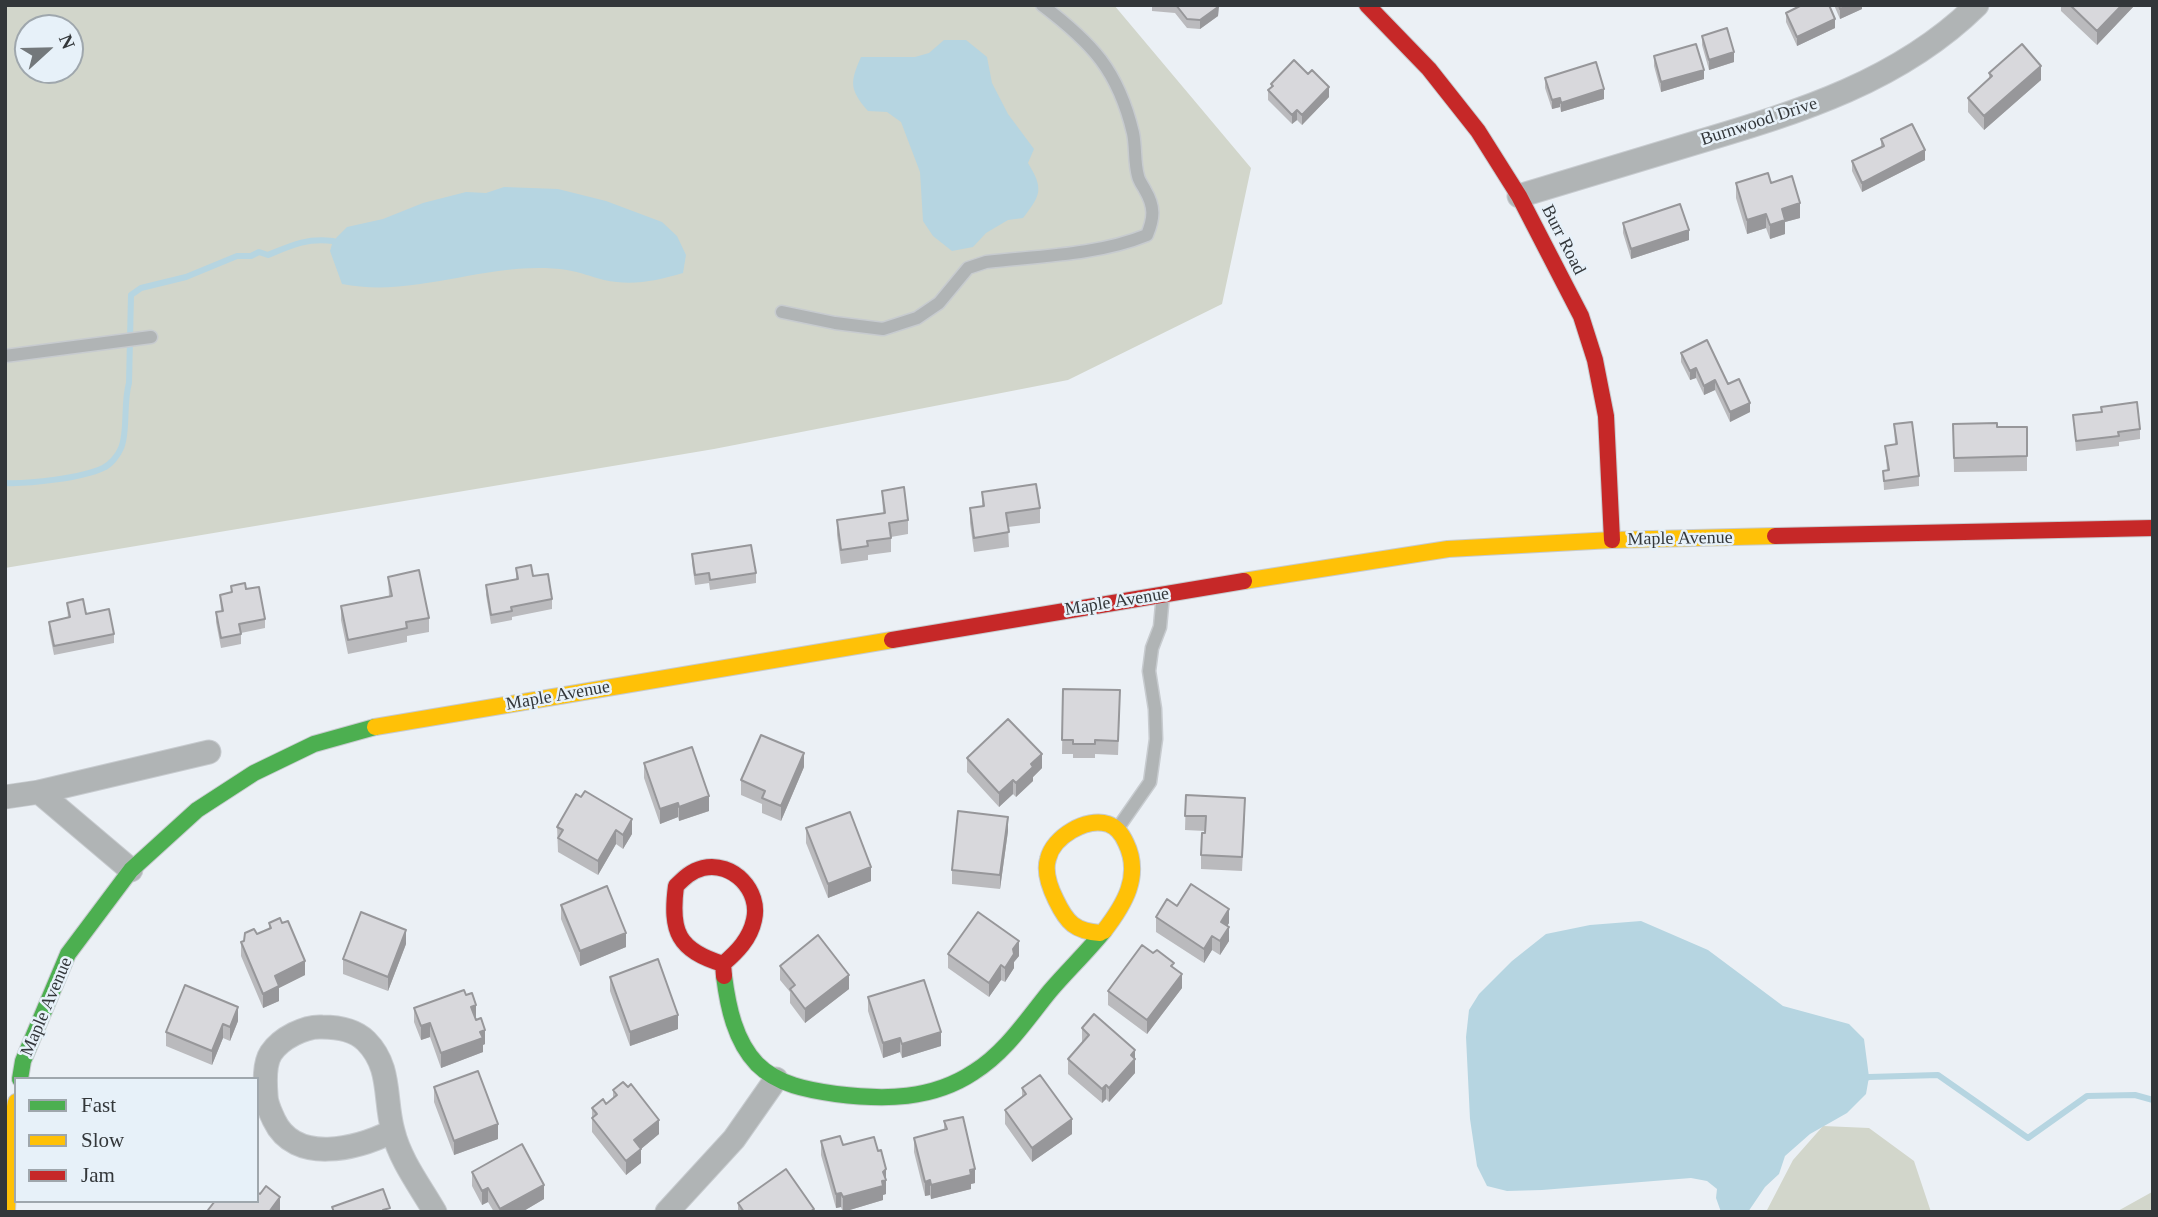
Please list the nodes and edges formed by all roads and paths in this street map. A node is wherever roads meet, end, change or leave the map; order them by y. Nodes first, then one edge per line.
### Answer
1 (1042, 5) edge
2 (1367, 5) edge
3 (1977, 5) edge
4 (1519, 197) junction
5 (782, 312) dead end
6 (139, 339) dead end
7 (5, 356) edge
8 (2153, 528) edge
9 (1612, 540) junction
10 (1163, 594) junction
11 (209, 752) dead end
12 (39, 792) junction
13 (5, 797) edge
14 (1118, 828) junction
15 (131, 870) junction
16 (1100, 933) junction
17 (723, 964) junction
18 (20, 1077) edge
19 (776, 1079) junction
20 (14, 1112) edge
21 (393, 1131) junction
22 (7, 1212) edge
23 (435, 1212) edge
24 (667, 1212) edge

1 - 5 lane
2 - 4 street, Burr Road
3 - 4 street, Burnwood Drive
4 - 9 street, Burr Road
6 - 7 lane
8 - 9 street, Maple Avenue
9 - 10 street, Maple Avenue
10 - 14 lane
10 - 15 street, Maple Avenue
11 - 12 street
12 - 13 street
12 - 15 street
14 - 16 street
14 - 16 street
15 - 18 street, Maple Avenue
16 - 19 street
17 - 17 street
17 - 19 street
19 - 24 street
20 - 22 street
21 - 21 street
21 - 23 street

